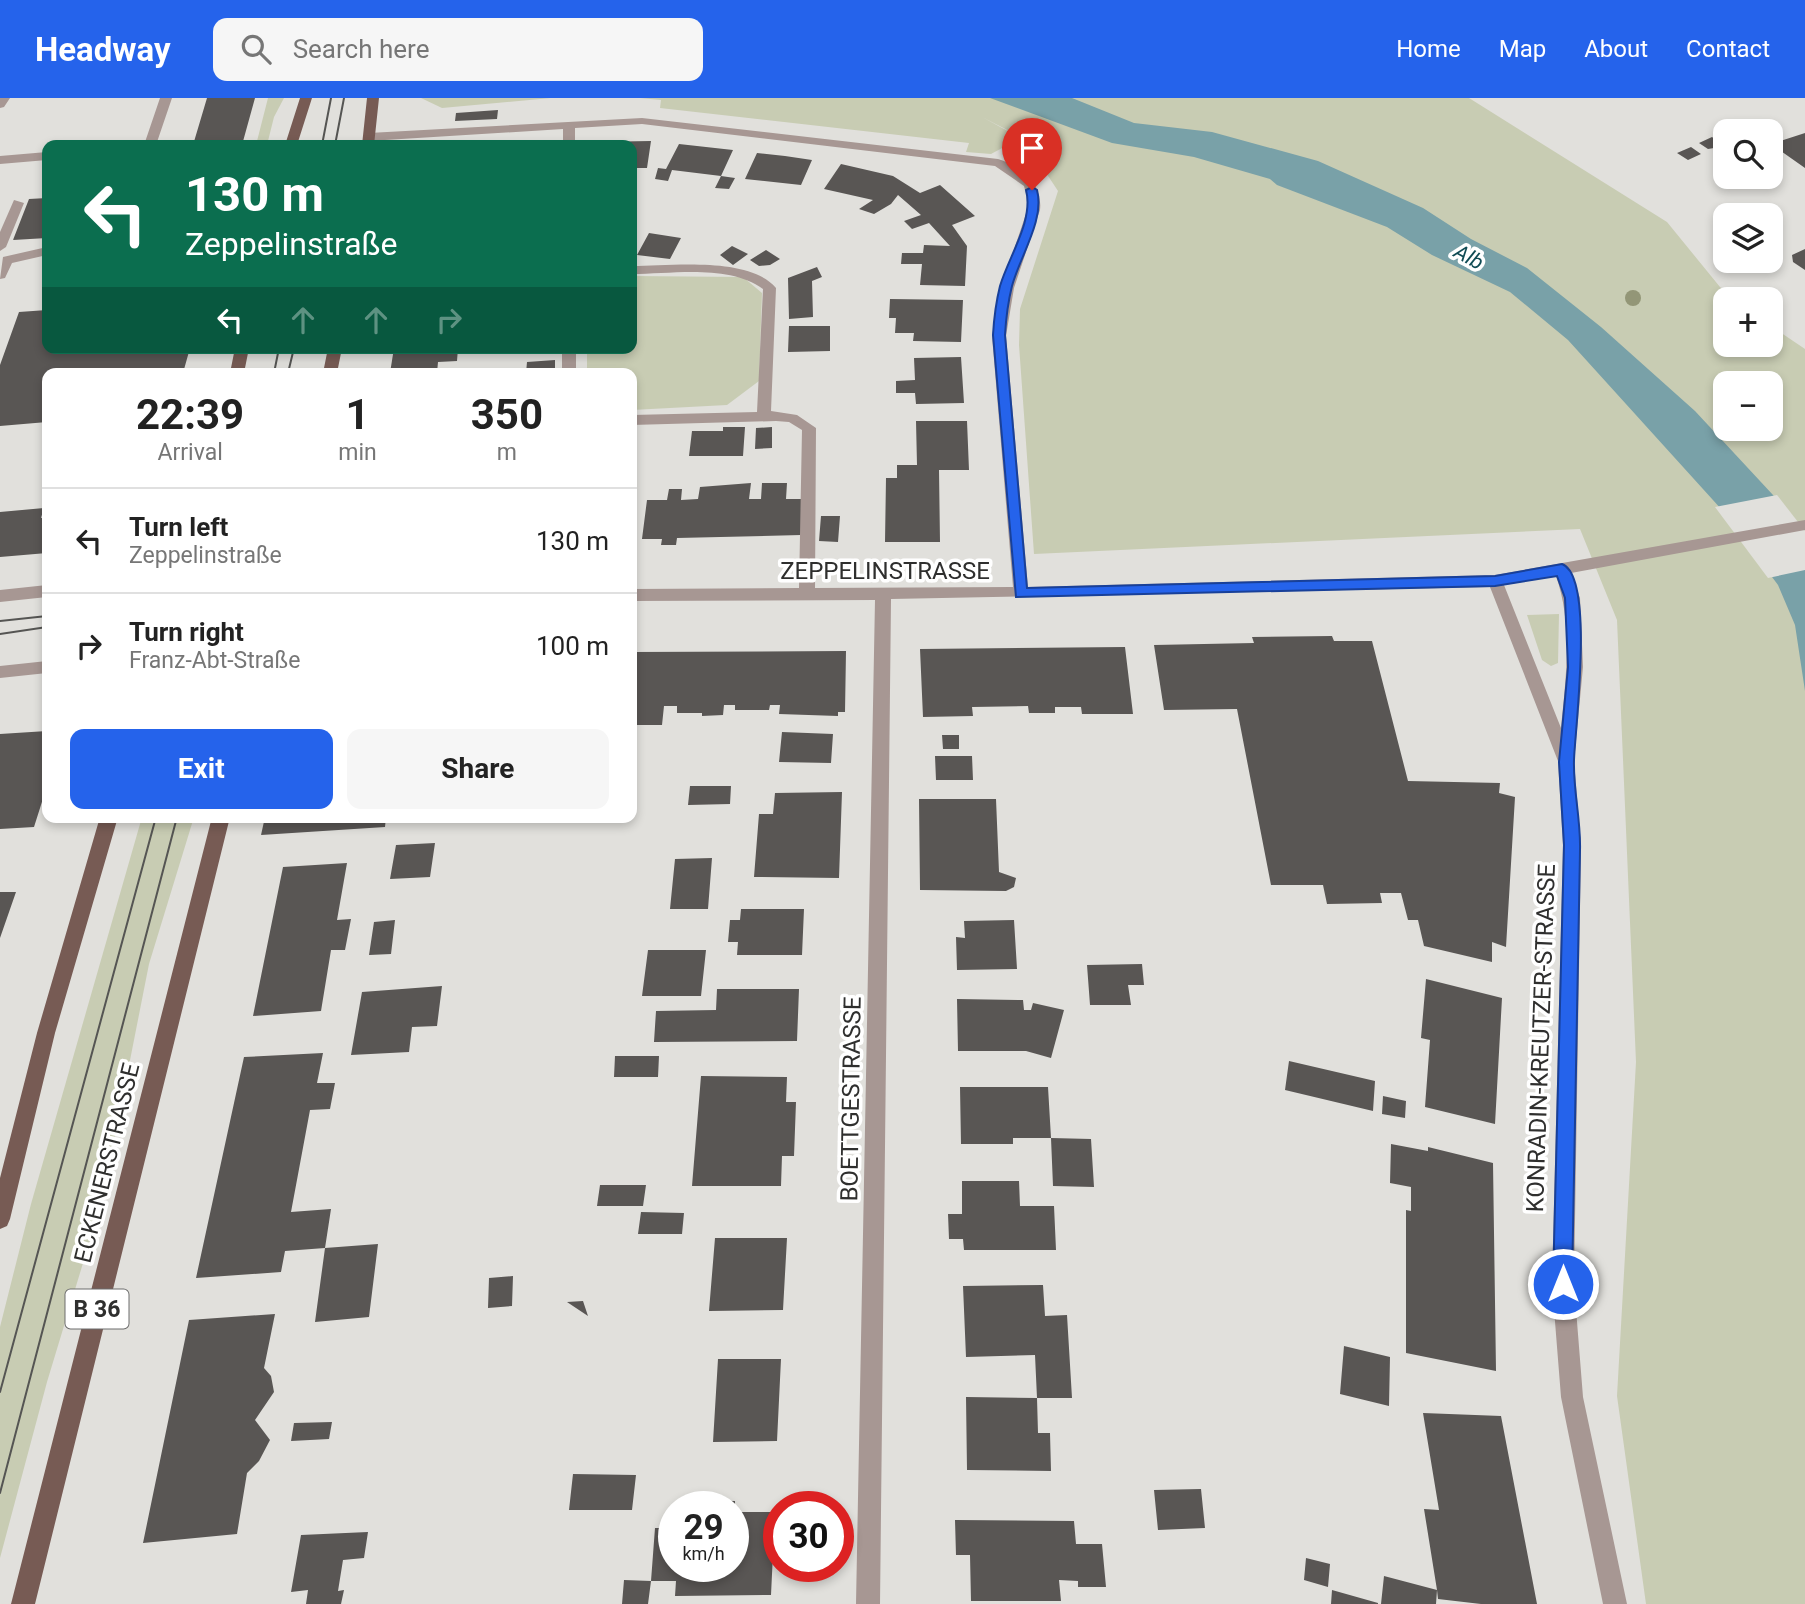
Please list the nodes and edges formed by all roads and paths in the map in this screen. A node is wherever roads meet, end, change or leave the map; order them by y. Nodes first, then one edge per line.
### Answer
1 (4, 98) edge
2 (166, 98) edge
3 (306, 98) edge
4 (373, 98) edge
5 (0, 105) edge
6 (569, 124) junction
7 (151, 140) edge
8 (293, 140) edge
9 (369, 140) edge
10 (381, 140) edge
11 (569, 140) edge
12 (42, 156) edge
13 (0, 160) edge
14 (18, 203) dead end
15 (0, 247) edge
16 (42, 252) edge
17 (3, 256) edge
18 (637, 270) edge
19 (0, 275) edge
20 (764, 417) junction
21 (637, 420) edge
22 (1805, 525) edge
23 (1562, 570) junction
24 (1495, 581) junction
25 (42, 592) edge
26 (1021, 593) junction
27 (807, 594) junction
28 (883, 594) junction
29 (637, 595) edge
30 (0, 596) edge
31 (42, 668) edge
32 (0, 672) edge
33 (1566, 762) junction
34 (107, 823) edge
35 (219, 823) edge
36 (0, 1219) edge
37 (23, 1604) edge
38 (868, 1604) edge
39 (1615, 1604) edge

1 - 5 street
2 - 7 street
3 - 8 main road
4 - 9 main road
6 - 10 street
6 - 11 street
6 - 26 street
12 - 13 street
14 - 15 street
16 - 17 street
17 - 19 street
18 - 20 street
20 - 21 street
20 - 27 street
22 - 23 street, ZEPPELINSTRASSE
23 - 24 street, ZEPPELINSTRASSE
23 - 33 street, KONRADIN-KREUTZER-STRASSE
24 - 26 street, ZEPPELINSTRASSE
24 - 33 street, KONRADIN-KREUTZER-STRASSE
25 - 30 street
26 - 28 street, ZEPPELINSTRASSE
27 - 28 street, ZEPPELINSTRASSE
27 - 29 street, ZEPPELINSTRASSE
28 - 38 street, BOETTGESTRASSE
31 - 32 street
33 - 39 street, KONRADIN-KREUTZER-STRASSE
34 - 36 main road
35 - 37 main road, ECKENERSTRASSE / B 36

